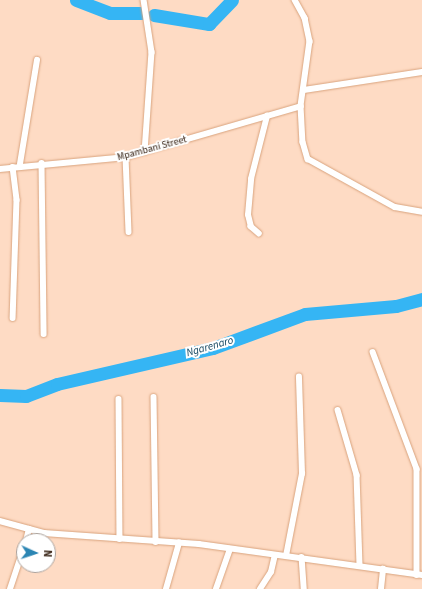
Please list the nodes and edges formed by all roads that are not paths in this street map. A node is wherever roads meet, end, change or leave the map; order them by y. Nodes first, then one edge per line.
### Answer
1 (144, 0) edge
2 (295, 0) edge
3 (37, 60) dead end
4 (422, 72) edge
5 (304, 90) junction
6 (300, 106) junction
7 (267, 116) junction
8 (145, 152) junction
9 (126, 157) junction
10 (42, 163) junction
11 (20, 164) junction
12 (12, 167) junction
13 (0, 169) edge
14 (422, 212) edge
15 (129, 232) dead end
16 (259, 234) dead end
17 (13, 318) dead end
18 (44, 334) dead end
19 (373, 352) dead end
20 (299, 377) dead end
21 (154, 397) dead end
22 (119, 399) dead end
23 (338, 410) dead end
24 (0, 520) edge
25 (29, 529) junction
26 (28, 533) edge
27 (120, 540) junction
28 (156, 542) junction
29 (179, 543) junction
30 (230, 549) junction
31 (275, 554) junction
32 (286, 556) junction
33 (302, 557) junction
34 (360, 565) junction
35 (383, 569) junction
36 (16, 571) edge
37 (419, 575) edge
38 (10, 589) edge
39 (166, 589) edge
40 (216, 589) edge
41 (260, 589) edge
42 (304, 589) edge
43 (381, 589) edge

1 - 8 street
2 - 5 street
3 - 11 street
4 - 5 street
5 - 6 street
6 - 7 street, Mpambani Street
6 - 14 street
7 - 8 street, Mpambani Street
7 - 16 street
8 - 9 street, Mpambani Street
9 - 10 street, Mpambani Street
9 - 15 street
10 - 11 street, Mpambani Street
10 - 18 street
11 - 12 street, Mpambani Street
12 - 13 street, Mpambani Street
12 - 17 street
19 - 37 street
20 - 32 street
21 - 28 street
22 - 27 street
23 - 34 street
24 - 25 street
25 - 26 street
25 - 27 street
27 - 28 street
28 - 29 street
29 - 30 street
29 - 39 street
30 - 31 street
30 - 40 street
31 - 32 street
31 - 41 street
32 - 33 street
33 - 34 street
33 - 42 street
34 - 35 street
35 - 37 street
35 - 43 street
36 - 38 street

